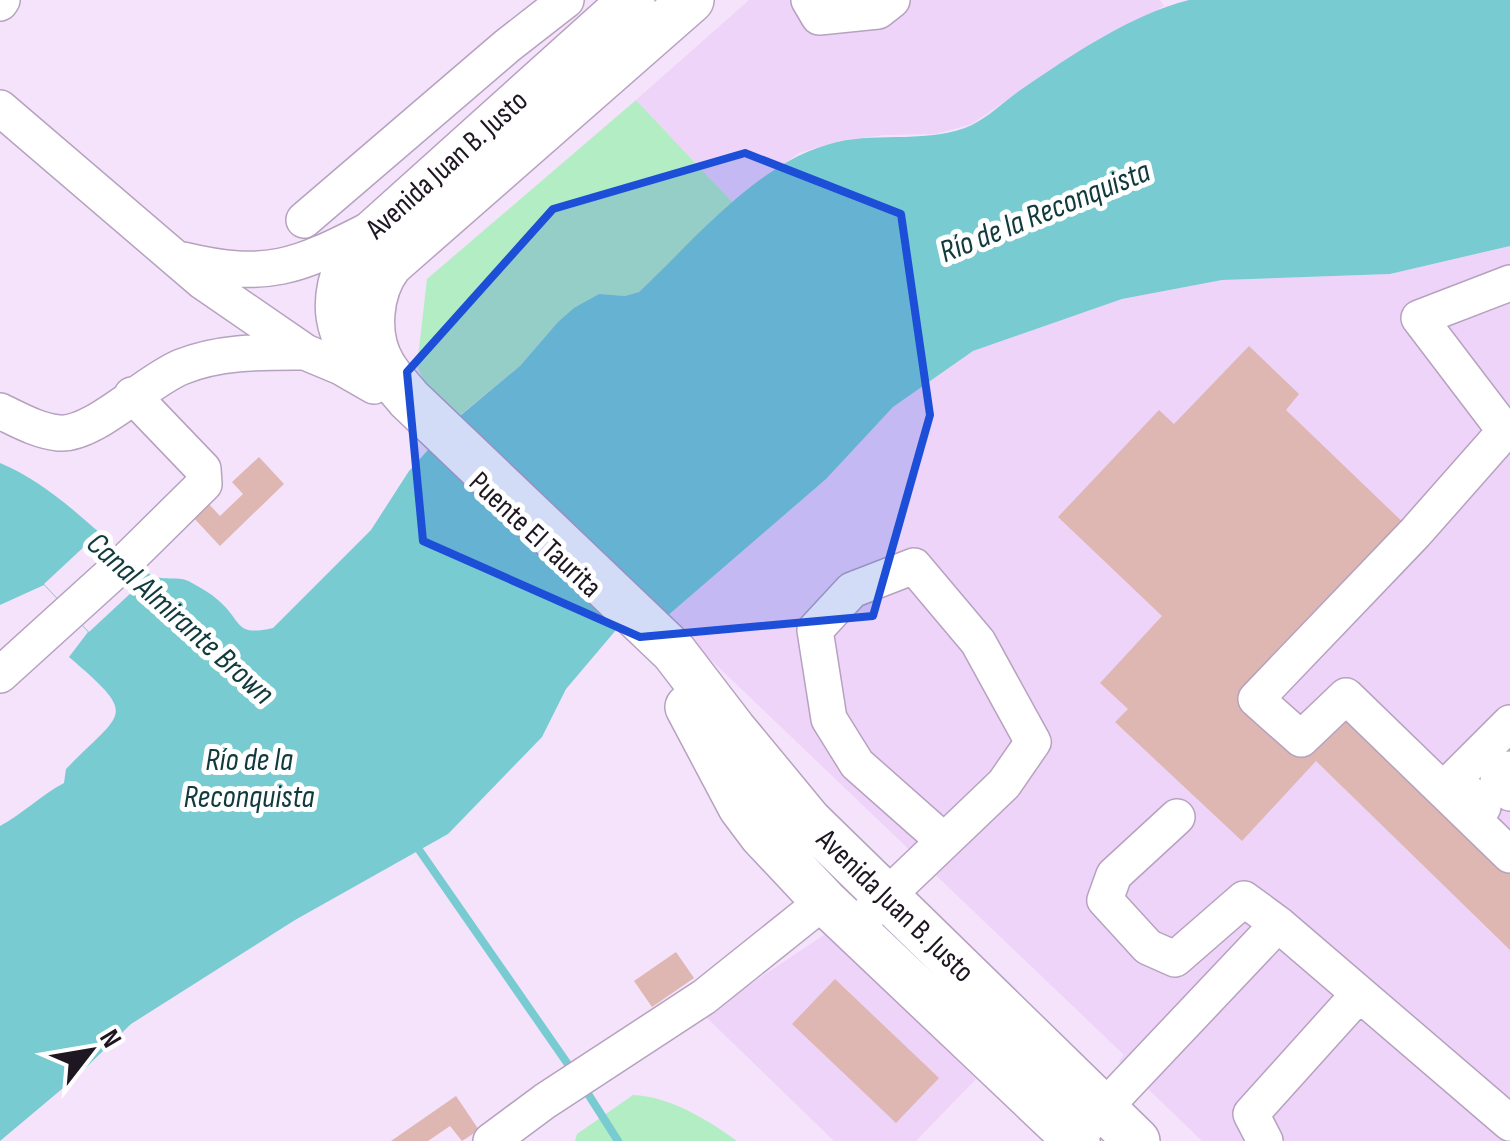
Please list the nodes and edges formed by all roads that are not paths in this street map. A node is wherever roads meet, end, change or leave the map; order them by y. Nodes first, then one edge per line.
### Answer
1 (566, 0) edge
2 (632, 0) edge
3 (691, 0) edge
4 (808, 0) edge
5 (892, 0) edge
6 (0, 108) edge
7 (304, 220) dead end
8 (378, 226) junction
9 (172, 258) junction
10 (1510, 283) edge
11 (304, 352) junction
12 (132, 395) junction
13 (399, 400) junction
14 (0, 411) edge
15 (672, 657) junction
16 (0, 675) edge
17 (1510, 722) edge
18 (1510, 769) edge
19 (1510, 794) edge
20 (1178, 817) dead end
21 (1510, 833) edge
22 (944, 841) junction
23 (1510, 856) edge
24 (885, 896) junction
25 (839, 915) junction
26 (1278, 924) junction
27 (1358, 994) junction
28 (1510, 1124) edge
29 (1085, 1129) edge
30 (491, 1141) edge
31 (1137, 1141) edge
32 (1265, 1141) edge

1 - 7 street
2 - 8 main road, Avenida Juan B. Justo
3 - 13 main road
4 - 5 street
6 - 9 street
8 - 9 street
8 - 13 main road, Avenida Juan B. Justo
9 - 11 street
10 - 23 street
11 - 12 street
11 - 13 street
12 - 14 street
12 - 16 street
13 - 15 main road, Puente El Taurita
15 - 24 main road, Avenida Juan B. Justo
15 - 25 main road, Avenida Juan B. Justo
17 - 21 street
18 - 19 street
20 - 26 street
22 - 22 street
22 - 24 street
24 - 25 street
24 - 29 main road, Avenida Juan B. Justo
25 - 29 main road, Avenida Juan B. Justo
25 - 30 street
26 - 27 street
26 - 29 street
27 - 28 street
27 - 32 street
29 - 31 main road, Avenida Juan B. Justo

